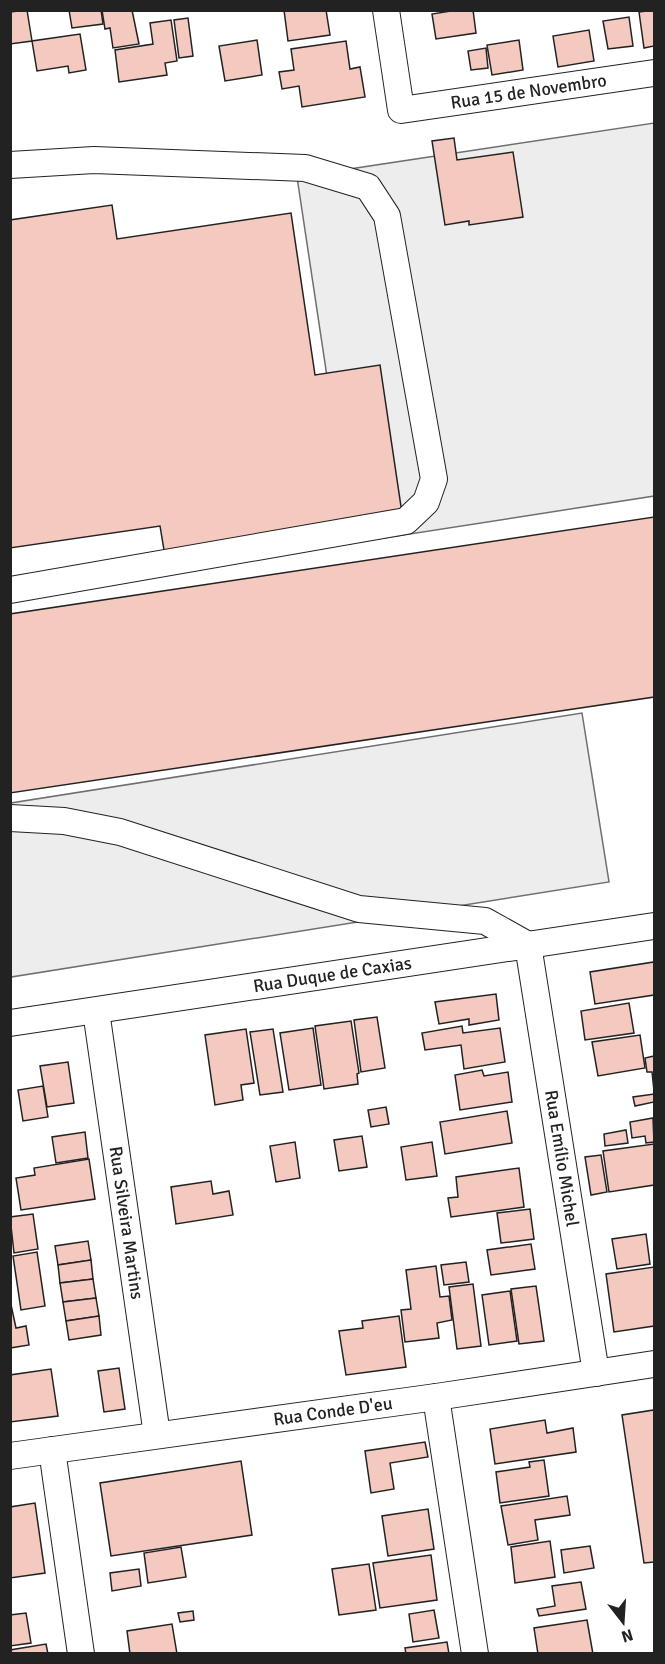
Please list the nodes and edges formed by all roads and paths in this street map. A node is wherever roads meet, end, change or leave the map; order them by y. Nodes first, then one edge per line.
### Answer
1 (386, 10) edge
2 (654, 73) edge
3 (10, 165) edge
4 (10, 590) edge
5 (10, 818) edge
6 (654, 926) edge
7 (528, 945) junction
8 (96, 1011) junction
9 (10, 1023) edge
10 (654, 1364) edge
11 (596, 1373) junction
12 (436, 1397) junction
13 (157, 1435) junction
14 (52, 1450) junction
15 (10, 1456) edge
16 (81, 1653) edge
17 (475, 1653) edge

1 - 2 street, Rua 15 de Novembro
3 - 4 street
5 - 7 street
6 - 7 street, Rua Duque de Caxias
7 - 8 street, Rua Duque de Caxias
7 - 11 street, Rua Emílio Michel
8 - 9 street, Rua Duque de Caxias
8 - 13 street, Rua Silveira Martins
10 - 11 street, Rua Conde D'eu
11 - 12 street, Rua Conde D'eu
12 - 13 street, Rua Conde D'eu
12 - 17 street
13 - 14 street, Rua Conde D'eu
14 - 15 street, Rua Conde D'eu
14 - 16 street

